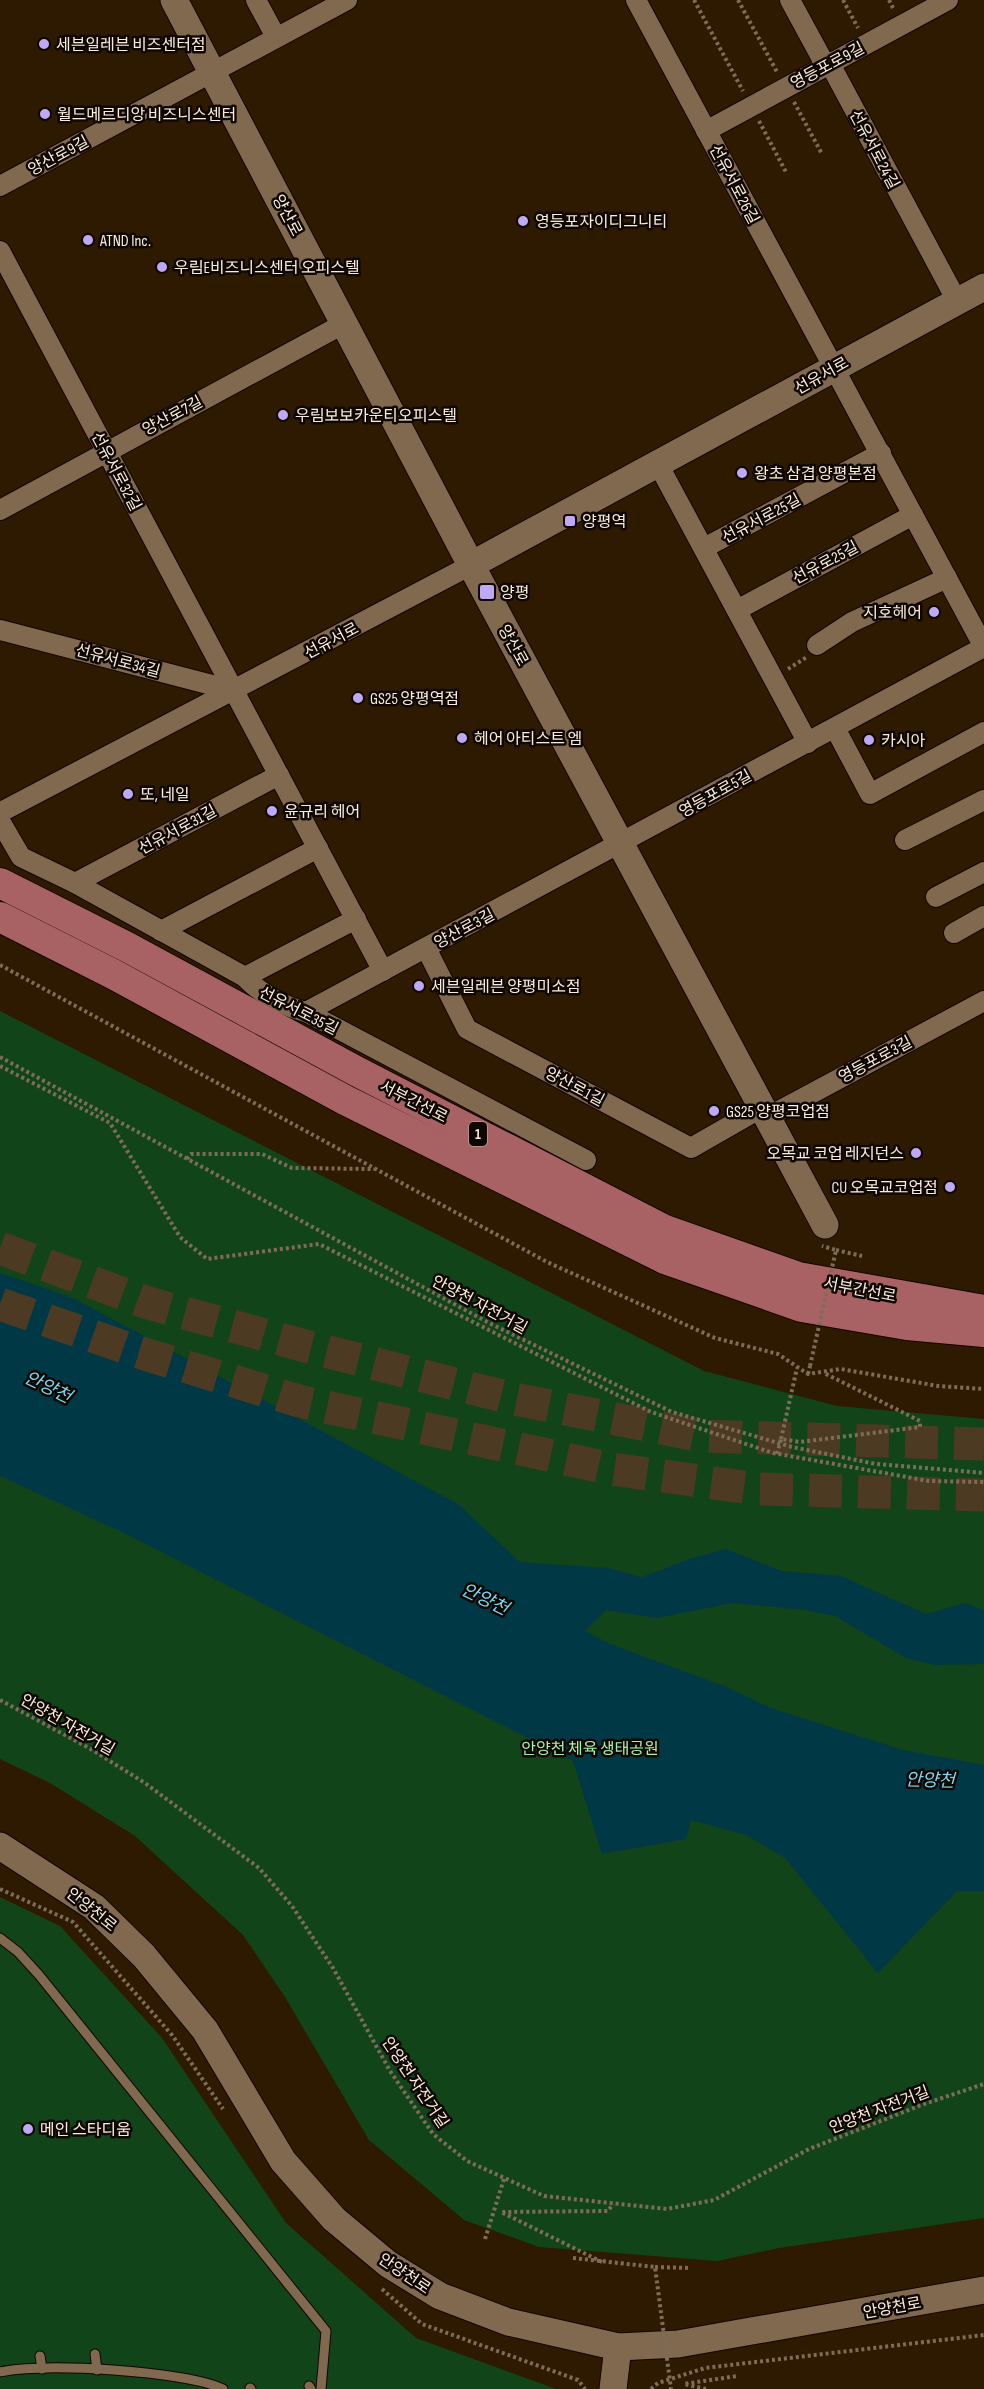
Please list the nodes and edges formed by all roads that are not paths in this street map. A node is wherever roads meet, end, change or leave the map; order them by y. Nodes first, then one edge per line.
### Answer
1 (174, 0) edge
2 (256, 0) edge
3 (347, 0) edge
4 (636, 0) edge
5 (790, 0) edge
6 (945, 1) edge
7 (276, 38) junction
8 (830, 64) junction
9 (211, 72) junction
10 (706, 131) junction
11 (0, 186) edge
12 (0, 251) edge
13 (984, 286) edge
14 (957, 301) junction
15 (345, 323) junction
16 (835, 368) junction
17 (106, 450) junction
18 (880, 453) junction
19 (658, 464) junction
20 (0, 510) edge
21 (913, 514) junction
22 (704, 548) junction
23 (471, 566) junction
24 (947, 578) junction
25 (737, 610) junction
26 (0, 630) edge
27 (817, 645) road end
28 (984, 647) edge
29 (235, 691) junction
30 (835, 728) junction
31 (984, 732) edge
32 (808, 743) junction
33 (279, 775) junction
34 (984, 800) edge
35 (0, 817) edge
36 (905, 840) dead end
37 (622, 843) junction
38 (318, 848) junction
39 (984, 872) edge
40 (0, 883) edge
41 (75, 883) junction
42 (936, 897) dead end
43 (984, 916) edge
44 (0, 917) edge
45 (356, 919) junction
46 (161, 931) junction
47 (954, 933) dead end
48 (426, 948) junction
49 (383, 971) junction
50 (245, 977) junction
51 (984, 1001) edge
52 (306, 1012) junction
53 (764, 1113) junction
54 (586, 1160) dead end
55 (823, 1235) road end
56 (984, 1310) edge
57 (984, 1332) edge
58 (0, 1846) edge
59 (0, 1938) edge
60 (984, 2290) edge
61 (618, 2347) junction
62 (95, 2354) dead end
63 (40, 2356) dead end
64 (42, 2369) junction
65 (97, 2370) junction
66 (0, 2372) edge
67 (223, 2389) edge
68 (321, 2389) edge
69 (613, 2389) edge

1 - 9 street, 양산로
2 - 7 street
3 - 7 street, 양산로9길
4 - 10 street, 선유서로26길
5 - 8 street, 선유서로24길
6 - 8 street, 영등포로9길
7 - 9 street, 양산로9길
8 - 10 street, 영등포로9길
8 - 14 street, 선유서로24길
9 - 11 street, 양산로9길
9 - 15 street, 양산로
10 - 16 street, 선유서로26길
12 - 17 street, 선유서로32길
13 - 14 street, 선유서로
14 - 16 street, 선유서로
15 - 17 street, 양산로7길
15 - 23 street, 양산로
16 - 18 street
16 - 19 street, 선유서로
17 - 20 street, 양산로7길
17 - 29 street, 선유서로32길
18 - 21 street
18 - 22 street, 선유서로25길
19 - 22 street
19 - 23 street, 선유서로
21 - 24 street
21 - 25 street, 선유로25길
22 - 25 street
23 - 29 street, 선유서로
23 - 37 street, 양산로
24 - 27 street
24 - 28 street
25 - 32 street
26 - 29 street, 선유서로34길
28 - 30 street, 영등포로5길
29 - 33 street
29 - 35 street, 선유서로
30 - 31 street
30 - 32 street, 영등포로5길
32 - 37 street, 영등포로5길
33 - 38 street
33 - 41 street, 선유서로31길
34 - 36 street
35 - 41 street, 선유서로35길
37 - 48 street, 양산로3길
37 - 53 street, 양산로
38 - 45 street
38 - 46 street
39 - 42 street
40 - 56 main road, 서부간선로 / 1
41 - 46 street, 선유서로35길
43 - 47 street
44 - 57 main road, 서부간선로 / 1
45 - 49 street
45 - 50 street
46 - 50 street, 선유서로35길
48 - 49 street, 양산로3길
48 - 53 street, 양산로1길
49 - 52 street, 양산로3길
50 - 52 street, 선유서로35길
51 - 53 street, 영등포로3길
52 - 54 street, 선유서로35길
53 - 55 street, 양산로
58 - 61 street, 안양천로
59 - 68 lane
60 - 61 street, 안양천로
61 - 69 street
62 - 65 lane
63 - 64 lane
64 - 65 lane
64 - 66 lane
65 - 67 lane

